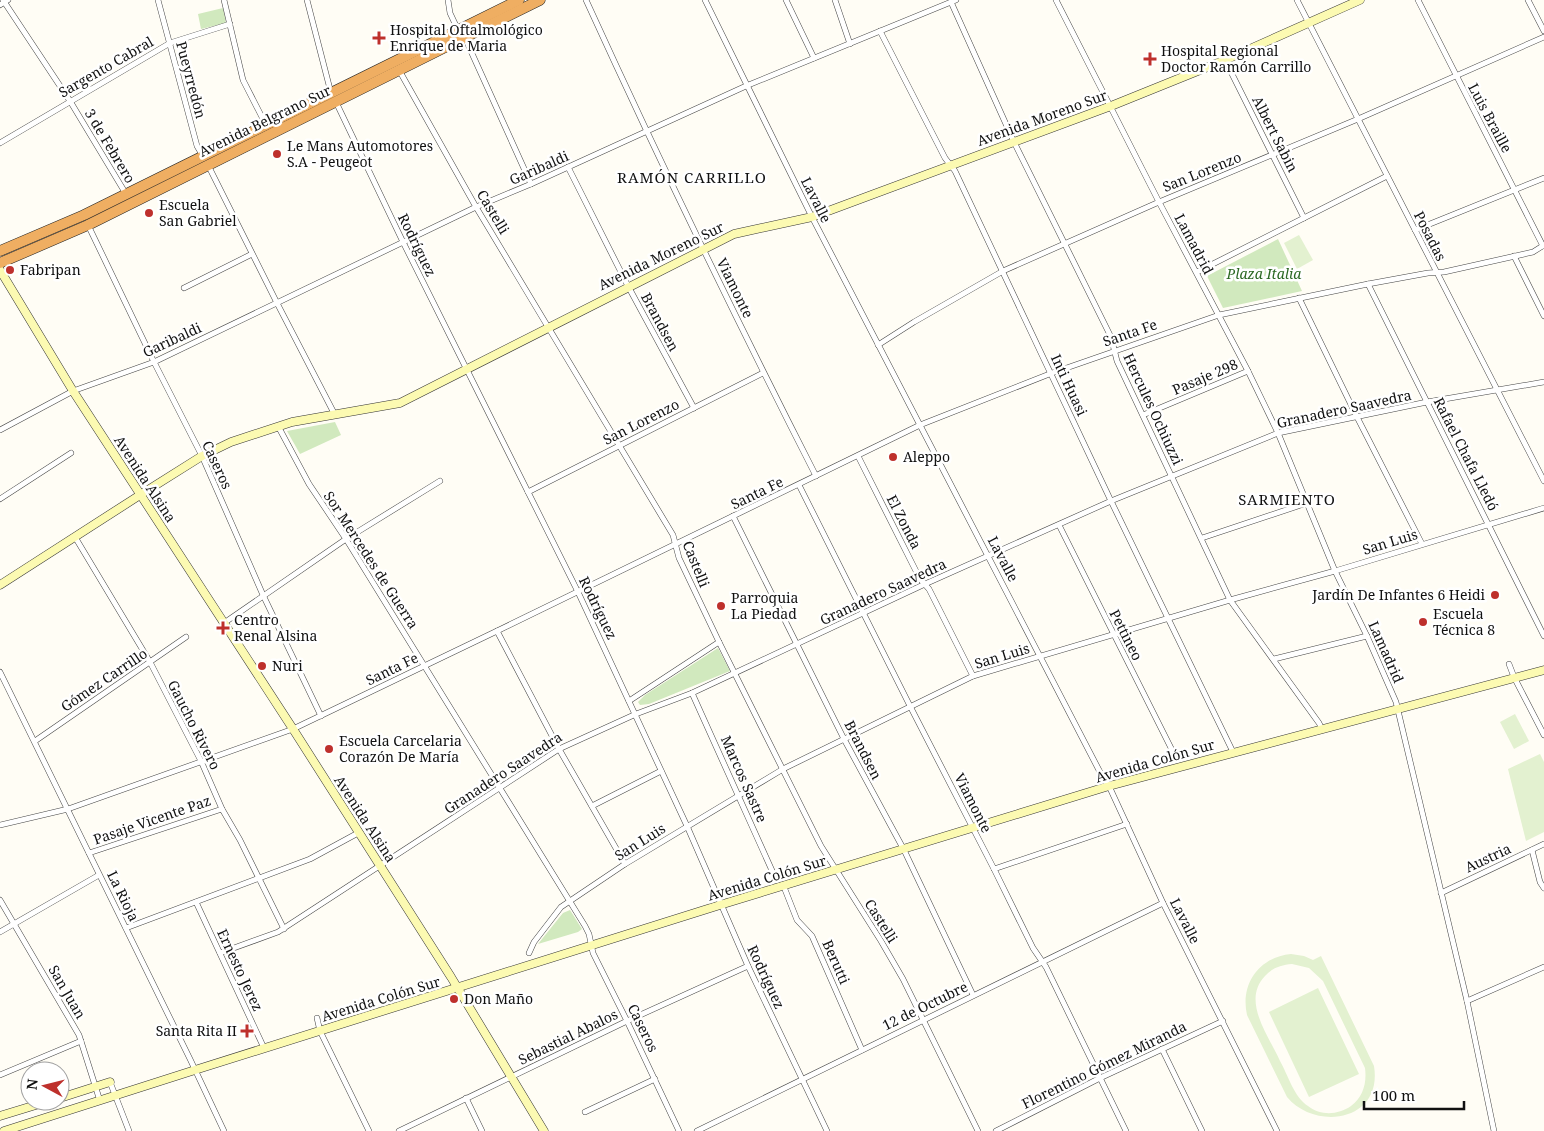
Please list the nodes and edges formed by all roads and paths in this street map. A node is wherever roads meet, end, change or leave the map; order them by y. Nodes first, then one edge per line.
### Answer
1 (158, 0) edge
2 (224, 0) edge
3 (307, 0) edge
4 (448, 0) edge
5 (519, 0) edge
6 (540, 0) edge
7 (586, 0) edge
8 (705, 0) edge
9 (786, 0) edge
10 (835, 0) edge
11 (1056, 0) edge
12 (1297, 0) edge
13 (1360, 0) edge
14 (1418, 0) edge
15 (1528, 0) edge
16 (953, 1) edge
17 (4, 2) edge
18 (230, 24) junction
19 (1309, 24) junction
20 (880, 32) junction
21 (1544, 32) edge
22 (461, 34) junction
23 (1544, 37) edge
24 (170, 43) junction
25 (850, 44) junction
26 (814, 58) junction
27 (1226, 60) junction
28 (399, 70) junction
29 (1455, 76) junction
30 (746, 86) junction
31 (333, 97) junction
32 (70, 101) junction
33 (1111, 106) junction
34 (1358, 119) junction
35 (266, 125) junction
36 (646, 132) junction
37 (1014, 142) junction
38 (0, 143) edge
39 (1273, 155) junction
40 (205, 160) junction
41 (951, 166) junction
42 (568, 167) junction
43 (1387, 176) junction
44 (1544, 178) edge
45 (531, 184) junction
46 (1516, 189) junction
47 (126, 194) junction
48 (1158, 202) junction
49 (132, 204) junction
50 (476, 207) junction
51 (812, 217) junction
52 (1304, 218) junction
53 (88, 225) junction
54 (1414, 230) junction
55 (403, 242) junction
56 (1065, 243) junction
57 (1544, 246) edge
58 (703, 249) junction
59 (0, 251) edge
60 (252, 254) junction
61 (1514, 256) junction
62 (0, 263) edge
63 (0, 270) edge
64 (1003, 271) junction
65 (1197, 272) junction
66 (1436, 273) junction
67 (1368, 284) junction
68 (628, 286) junction
69 (184, 288) dead end
70 (1299, 298) junction
71 (277, 303) junction
72 (1219, 315) junction
73 (1544, 316) edge
74 (549, 327) junction
75 (878, 345) junction
76 (1114, 350) junction
77 (154, 362) junction
78 (467, 370) junction
79 (1248, 371) junction
80 (763, 373) junction
81 (1052, 374) junction
82 (1544, 382) edge
83 (1498, 390) junction
84 (73, 391) junction
85 (1427, 402) junction
86 (694, 408) junction
87 (335, 415) junction
88 (1143, 415) junction
89 (1357, 417) junction
90 (920, 425) junction
91 (278, 426) junction
92 (0, 430) edge
93 (1278, 433) junction
94 (620, 446) junction
95 (71, 453) dead end
96 (202, 456) junction
97 (858, 456) junction
98 (816, 476) junction
99 (1172, 476) junction
100 (440, 481) dead end
101 (1544, 481) edge
102 (799, 485) junction
103 (528, 492) junction
104 (140, 495) junction
105 (0, 498) edge
106 (1111, 501) junction
107 (1307, 503) junction
108 (1544, 508) edge
109 (733, 516) junction
110 (1059, 525) junction
111 (1490, 525) junction
112 (74, 537) junction
113 (1202, 538) junction
114 (346, 539) junction
115 (675, 544) junction
116 (1422, 544) junction
117 (989, 556) junction
118 (1335, 571) junction
119 (925, 584) junction
120 (0, 585) edge
121 (578, 592) junction
122 (263, 595) junction
123 (1230, 600) junction
124 (864, 613) junction
125 (1168, 619) junction
126 (224, 623) junction
127 (497, 632) junction
128 (1114, 634) junction
129 (1367, 636) junction
130 (1544, 636) edge
131 (186, 637) dead end
132 (719, 642) junction
133 (797, 644) junction
134 (1041, 656) junction
135 (1274, 659) junction
136 (150, 662) junction
137 (1509, 664) dead end
138 (425, 666) junction
139 (1544, 670) edge
140 (0, 672) edge
141 (734, 672) junction
142 (973, 676) junction
143 (1514, 677) junction
144 (692, 693) junction
145 (629, 701) junction
146 (910, 706) junction
147 (1398, 710) junction
148 (636, 714) junction
149 (321, 716) junction
150 (293, 729) junction
151 (1322, 729) junction
152 (1544, 735) edge
153 (844, 739) junction
154 (35, 741) junction
155 (559, 749) junction
156 (1233, 752) junction
157 (1174, 754) dead end
158 (201, 761) junction
159 (783, 769) junction
160 (661, 771) junction
161 (1109, 786) junction
162 (500, 788) junction
163 (738, 795) junction
164 (592, 806) junction
165 (68, 809) junction
166 (222, 809) junction
167 (1127, 824) junction
168 (0, 825) edge
169 (687, 826) junction
170 (973, 828) junction
171 (358, 833) junction
172 (1544, 844) edge
173 (904, 850) junction
174 (1532, 850) junction
175 (89, 853) junction
176 (625, 864) junction
177 (380, 867) junction
178 (994, 869) junction
179 (836, 871) junction
180 (99, 875) junction
181 (774, 875) dead end
182 (258, 878) junction
183 (784, 887) junction
184 (1544, 888) edge
185 (1441, 893) junction
186 (0, 900) edge
187 (570, 900) junction
188 (196, 902) junction
189 (1163, 903) junction
190 (720, 905) junction
191 (14, 924) junction
192 (126, 928) junction
193 (284, 928) junction
194 (0, 932) edge
195 (589, 934) joint
196 (592, 947) junction
197 (529, 952) dead end
198 (220, 953) junction
199 (1042, 961) junction
200 (748, 966) junction
201 (1544, 967) edge
202 (458, 988) junction
203 (973, 995) junction
204 (1467, 1001) junction
205 (317, 1018) dead end
206 (628, 1020) junction
207 (923, 1020) junction
208 (1223, 1021) junction
209 (320, 1031) junction
210 (81, 1041) junction
211 (264, 1048) junction
212 (1162, 1049) junction
213 (862, 1050) junction
214 (195, 1070) junction
215 (0, 1075) edge
216 (511, 1077) junction
217 (1100, 1078) junction
218 (655, 1079) junction
219 (802, 1080) junction
220 (110, 1082) joint
221 (95, 1087) junction
222 (70, 1095) edge
223 (115, 1095) junction
224 (466, 1098) junction
225 (100, 1101) junction
226 (20, 1110) edge
227 (585, 1112) dead end
228 (0, 1116) edge
229 (4, 1131) edge
230 (129, 1131) edge
231 (224, 1131) edge
232 (369, 1131) edge
233 (399, 1131) edge
234 (482, 1131) edge
235 (544, 1131) edge
236 (679, 1131) edge
237 (697, 1131) edge
238 (827, 1131) edge
239 (978, 1131) edge
240 (996, 1131) edge
241 (1126, 1131) edge
242 (1202, 1131) edge
243 (1277, 1131) edge
244 (1494, 1131) edge

1 - 24 street, Pueyrredón
2 - 18 street
3 - 31 street, Rodríguez
4 - 22 street
5 - 22 highway, Avenida Belgrano Sur
6 - 22 highway, Avenida Belgrano Sur
7 - 36 street, Viamonte
8 - 30 street, Lavalle
9 - 26 street
10 - 25 street
11 - 33 street, Lamadrid
12 - 19 street, Posadas
13 - 19 main road, Avenida Moreno Sur
14 - 29 street, Luis Braille
15 - 21 street
16 - 20 street, Garibaldi
16 - 37 street, Hercules Ochiuzzi
17 - 32 street, 3 de Febrero
18 - 24 street, Sargento Cabral
18 - 35 street
19 - 27 main road, Avenida Moreno Sur
19 - 34 street, Posadas
20 - 25 street, Garibaldi
20 - 41 street, Inti Huasi
22 - 28 highway, Avenida Belgrano Sur
22 - 31 highway, Avenida Belgrano Sur
22 - 45 street
23 - 29 street, San Lorenzo
24 - 32 street, Sargento Cabral
24 - 40 street, Pueyrredón
25 - 26 street, Garibaldi
26 - 30 street, Garibaldi
27 - 33 main road, Avenida Moreno Sur
27 - 39 street, Albert Sabin
28 - 31 highway, Avenida Belgrano Sur
28 - 50 street, Castelli
29 - 34 street, San Lorenzo
29 - 46 street, Luis Braille
30 - 36 street, Garibaldi
30 - 51 street, Lavalle
31 - 35 highway, Avenida Belgrano Sur
31 - 40 highway, Avenida Belgrano Sur
31 - 55 street, Rodríguez
32 - 38 street, Sargento Cabral
32 - 47 street, 3 de Febrero
33 - 37 main road, Avenida Moreno Sur
33 - 48 street, Lamadrid
34 - 39 street, San Lorenzo
34 - 43 street, Posadas
35 - 40 highway, Avenida Belgrano Sur
36 - 42 street, Garibaldi
36 - 58 street, Viamonte
37 - 41 main road, Avenida Moreno Sur
37 - 56 street, Hercules Ochiuzzi
39 - 48 street, San Lorenzo
39 - 52 street, Albert Sabin
40 - 47 highway, Avenida Belgrano Sur
40 - 49 highway, Avenida Belgrano Sur
40 - 60 street
41 - 51 main road, Avenida Moreno Sur
41 - 64 street, Inti Huasi
42 - 45 street, Garibaldi
42 - 68 street, Brandsen
43 - 52 street
43 - 54 street, Posadas
44 - 46 street
45 - 50 street, Garibaldi
46 - 54 street
46 - 57 street, Luis Braille
47 - 49 street, 3 de Febrero
47 - 59 highway, Avenida Belgrano Sur
48 - 56 street, San Lorenzo
48 - 65 street, Lamadrid
49 - 53 highway, Avenida Belgrano Sur
50 - 55 street, Garibaldi
50 - 74 street, Castelli
51 - 58 main road, Avenida Moreno Sur
51 - 75 street, Lavalle
52 - 65 street
53 - 62 highway, Avenida Belgrano Sur
53 - 77 street, Caseros
54 - 66 street, Posadas
55 - 71 street, Garibaldi
55 - 78 street, Rodríguez
56 - 64 street, San Lorenzo
56 - 76 street, Hercules Ochiuzzi
57 - 61 street, Santa Fe
58 - 68 main road, Avenida Moreno Sur
58 - 80 street, Viamonte
60 - 69 street
60 - 71 street
61 - 66 street, Santa Fe
61 - 73 street
63 - 84 main road, Avenida Alsina
64 - 75 street, San Lorenzo
64 - 81 street, Inti Huasi
65 - 72 street, Lamadrid
66 - 67 street, Santa Fe
66 - 83 street, Posadas
67 - 70 street, Santa Fe
67 - 85 street, Rafael Chafa Lledó
68 - 74 main road, Avenida Moreno Sur
68 - 86 street, Brandsen
70 - 72 street, Santa Fe
70 - 89 street
71 - 77 street, Garibaldi
71 - 87 street
72 - 76 street, Santa Fe
72 - 79 street, Lamadrid
74 - 78 main road, Avenida Moreno Sur
74 - 94 street, Castelli
75 - 90 street, Lavalle
76 - 81 street, Santa Fe
76 - 88 street, Hercules Ochiuzzi
77 - 84 street, Garibaldi
77 - 96 street, Caseros
78 - 87 main road, Avenida Moreno Sur
78 - 103 street, Rodríguez
79 - 88 street, Pasaje 298
79 - 93 street, Lamadrid
80 - 86 street, San Lorenzo
80 - 98 street, Viamonte
81 - 90 street, Santa Fe
81 - 106 street, Inti Huasi
82 - 83 street, Granadero Saavedra
83 - 85 street, Granadero Saavedra
83 - 101 street, Posadas
84 - 92 street, Garibaldi
84 - 104 main road, Avenida Alsina
85 - 89 street, Granadero Saavedra
85 - 111 street, Rafael Chafa Lledó
86 - 94 street, San Lorenzo
87 - 91 main road, Avenida Moreno Sur
88 - 99 street, Hercules Ochiuzzi
89 - 93 street, Granadero Saavedra
89 - 116 street
90 - 97 street, Santa Fe
90 - 117 street, Lavalle
91 - 96 main road, Avenida Moreno Sur
91 - 114 street, Sor Mercedes de Guerra
93 - 99 street, Granadero Saavedra
93 - 107 street, Lamadrid
94 - 103 street, San Lorenzo
94 - 115 street, Castelli
95 - 105 street
96 - 104 main road, Avenida Moreno Sur
96 - 122 street, Caseros
97 - 98 street, Santa Fe
97 - 119 street, El Zonda
98 - 102 street, Santa Fe
99 - 106 street, Granadero Saavedra
99 - 113 street, Hercules Ochiuzzi
100 - 114 street
102 - 109 street, Santa Fe
102 - 124 street, Viamonte
103 - 121 street, Rodríguez
104 - 112 main road, Avenida Moreno Sur
104 - 126 main road, Avenida Alsina
106 - 110 street, Granadero Saavedra
106 - 125 street, Inti Huasi
107 - 113 street
107 - 118 street, Lamadrid
108 - 111 street, San Luis
109 - 115 street, Santa Fe
109 - 133 street, Brandsen
110 - 117 street, Granadero Saavedra
110 - 128 street, Pettineo
111 - 116 street, San Luis
111 - 130 street, Rafael Chafa Lledó
112 - 120 main road, Avenida Moreno Sur
112 - 136 street, Gaucho Rivero
113 - 123 street, Hercules Ochiuzzi
114 - 122 street
114 - 138 street, Sor Mercedes de Guerra
115 - 121 street, Santa Fe
115 - 132 street, Castelli
116 - 118 street, San Luis
117 - 119 street, Granadero Saavedra
117 - 134 street, Lavalle
118 - 123 street, San Luis
118 - 129 street, Lamadrid
119 - 124 street, Granadero Saavedra
119 - 142 street, El Zonda
121 - 127 street, Santa Fe
121 - 145 street, Rodríguez
122 - 126 street
122 - 149 street, Caseros
123 - 125 street, San Luis
123 - 135 street, Hercules Ochiuzzi
124 - 133 street, Granadero Saavedra
124 - 146 street, Viamonte
125 - 128 street, San Luis
125 - 156 street, Inti Huasi
126 - 150 main road, Avenida Alsina
127 - 138 street, Santa Fe
127 - 155 street
128 - 134 street, San Luis
128 - 157 street, Pettineo
129 - 135 street
129 - 147 street, Lamadrid
131 - 136 street, Gómez Carrillo
132 - 141 street, Castelli
132 - 145 street
133 - 141 street, Granadero Saavedra
133 - 153 street, Brandsen
134 - 142 street, San Luis
134 - 161 street, Lavalle
135 - 151 street, Hercules Ochiuzzi
136 - 154 street, Gómez Carrillo
136 - 158 street, Gaucho Rivero
137 - 143 street
138 - 149 street, Santa Fe
138 - 162 street, Sor Mercedes de Guerra
139 - 143 main road, Avenida Colón Sur
140 - 154 street, La Rioja
141 - 144 street, Granadero Saavedra
141 - 159 street, Castelli
142 - 146 street, San Luis
143 - 147 main road, Avenida Colón Sur
143 - 152 street
144 - 148 street, Granadero Saavedra
144 - 163 street, Marcos Sastre
145 - 148 street, Rodríguez
146 - 153 street, San Luis
146 - 170 street, Viamonte
147 - 151 main road, Avenida Colón Sur
147 - 185 street, Lamadrid
148 - 155 street, Granadero Saavedra
148 - 160 street, Rodríguez
149 - 150 street, Santa Fe
150 - 158 street, Santa Fe
150 - 171 main road, Avenida Alsina
151 - 156 main road, Avenida Colón Sur
153 - 159 street, San Luis
153 - 173 street, Brandsen
154 - 165 street, La Rioja
155 - 162 street, Granadero Saavedra
155 - 164 street
156 - 161 main road, Avenida Colón Sur
158 - 165 street, Santa Fe
158 - 166 street, Gaucho Rivero
159 - 163 street, San Luis
159 - 179 street, Castelli
160 - 164 street
160 - 169 street, Rodríguez
161 - 167 street, Lavalle
161 - 170 main road, Avenida Colón Sur
162 - 177 street, Granadero Saavedra
162 - 187 street, Sor Mercedes de Guerra
163 - 169 street, San Luis
163 - 181 street, Marcos Sastre
164 - 176 street
165 - 168 street, Santa Fe
165 - 175 street, La Rioja
166 - 175 street, Pasaje Vicente Paz
166 - 182 street, Gaucho Rivero
167 - 178 street
167 - 189 street, Lavalle
169 - 176 street, San Luis
169 - 190 street, Rodríguez
170 - 173 main road, Avenida Colón Sur
170 - 178 street, Viamonte
171 - 177 main road, Avenida Alsina
171 - 182 street
172 - 174 street, Austria
173 - 179 main road, Avenida Colón Sur
173 - 203 street, Brandsen
174 - 184 street
174 - 185 street, Austria
175 - 180 street, La Rioja
176 - 187 street, San Luis
177 - 193 street, Granadero Saavedra
177 - 202 main road, Avenida Alsina
178 - 199 street, Viamonte
179 - 183 main road, Avenida Colón Sur
179 - 207 street, Castelli
180 - 191 street
180 - 192 street, La Rioja
182 - 188 street
182 - 193 street, Gaucho Rivero
183 - 190 main road, Avenida Colón Sur
183 - 213 street, Berutti
185 - 204 street, Lamadrid
186 - 191 street, San Juan
187 - 195 street, Sor Mercedes de Guerra
187 - 197 street, San Luis
188 - 192 street
188 - 198 street, Ernesto Jerez
189 - 199 street, 12 de Octubre
189 - 208 street, Lavalle
190 - 196 main road, Avenida Colón Sur
190 - 200 street, Rodríguez
191 - 194 street
191 - 210 street, San Juan
192 - 214 street, La Rioja
193 - 198 street, Granadero Saavedra
195 - 196 street, Caseros
196 - 202 main road, Avenida Colón Sur
196 - 206 street, Caseros
198 - 211 street, Ernesto Jerez
199 - 203 street, 12 de Octubre
199 - 217 street, Viamonte
200 - 206 street, Sebastial Abalos
200 - 219 street, Rodríguez
201 - 204 street
202 - 209 main road, Avenida Colón Sur
202 - 216 main road, Avenida Alsina
203 - 207 street, 12 de Octubre
204 - 244 street, Lamadrid
205 - 209 street
206 - 216 street, Sebastial Abalos
206 - 218 street, Caseros
207 - 213 street, 12 de Octubre
207 - 239 street, Castelli
208 - 212 street, Florentino Gómez Miranda
208 - 243 street, Lavalle
209 - 211 main road, Avenida Colón Sur
209 - 232 street
210 - 215 street
210 - 221 street, San Juan
211 - 214 main road, Avenida Colón Sur
212 - 217 street, Florentino Gómez Miranda
212 - 242 street
213 - 219 street, 12 de Octubre
214 - 223 main road, Avenida Colón Sur
214 - 231 street, La Rioja
216 - 224 street, Sebastial Abalos
216 - 235 main road, Avenida Alsina
217 - 240 street, Florentino Gómez Miranda
217 - 241 street, Viamonte
218 - 227 street
218 - 236 street, Caseros
219 - 237 street, 12 de Octubre
219 - 238 street, Rodríguez
220 - 221 main road
220 - 223 street
221 - 222 main road
221 - 225 street, San Juan
223 - 225 main road, Avenida Colón Sur
223 - 230 street
224 - 233 street, Sebastial Abalos
224 - 234 street
225 - 229 main road, Avenida Colón Sur
226 - 228 main road

